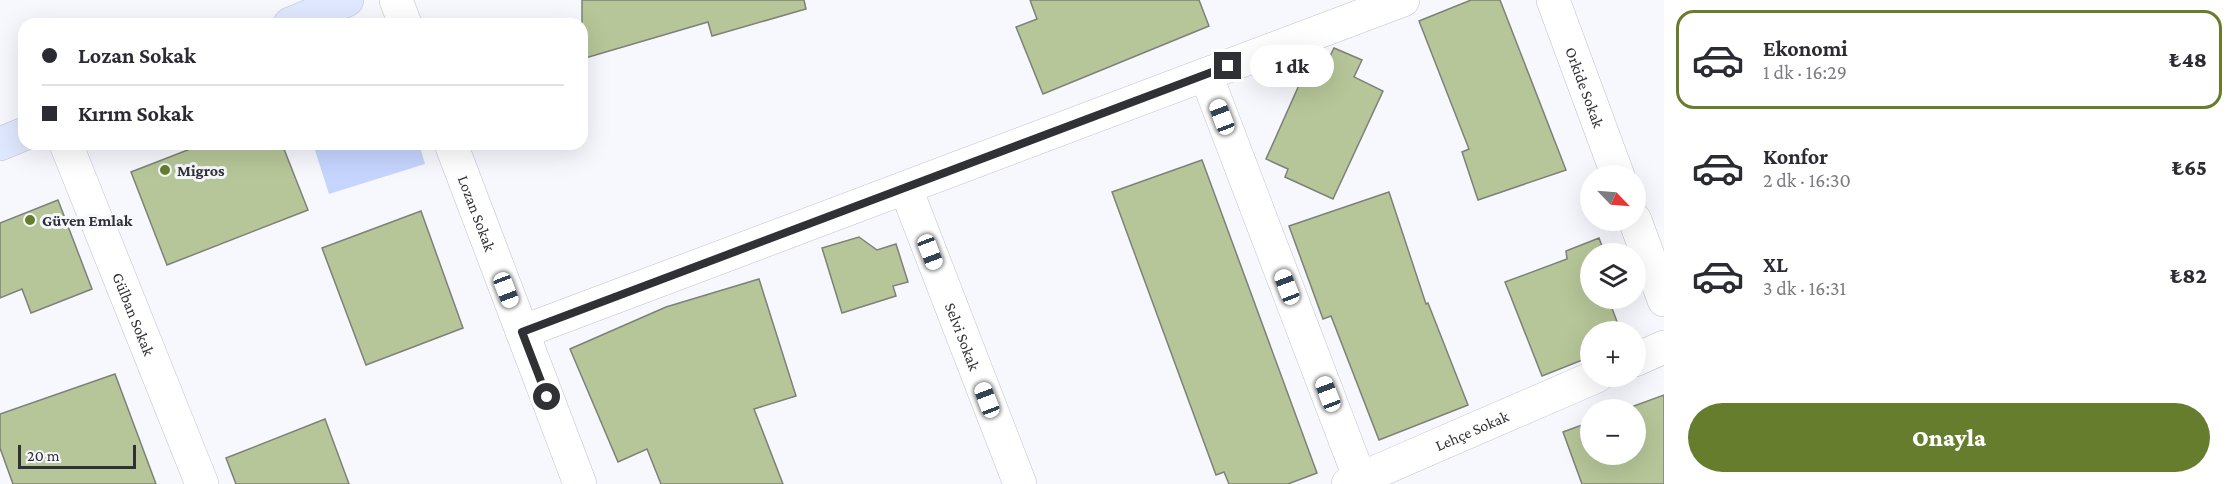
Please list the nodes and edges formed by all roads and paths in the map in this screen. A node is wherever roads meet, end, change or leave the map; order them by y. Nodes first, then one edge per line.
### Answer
1 (347, 0) edge
2 (396, 0) edge
3 (1403, 0) edge
4 (1553, 0) edge
5 (304, 18) edge
6 (403, 18) edge
7 (1206, 75) junction
8 (18, 136) edge
9 (0, 144) edge
10 (68, 150) edge
11 (453, 150) edge
12 (1614, 165) edge
13 (906, 189) junction
14 (1639, 231) edge
15 (1664, 300) edge
16 (522, 332) junction
17 (1664, 347) edge
18 (1646, 355) edge
19 (1580, 383) edge
20 (1354, 482) edge
21 (202, 484) edge
22 (580, 484) edge
23 (1020, 484) edge

1 - 5 main road
2 - 6 street
3 - 7 street
4 - 12 street, Orkide Sokak
7 - 13 street
7 - 20 street
8 - 9 main road
10 - 21 street, Gülban Sokak
11 - 16 street, Lozan Sokak
13 - 16 street
13 - 23 street, Selvi Sokak
14 - 15 street
16 - 22 street, Lozan Sokak
17 - 18 street
19 - 20 street, Lehçe Sokak

